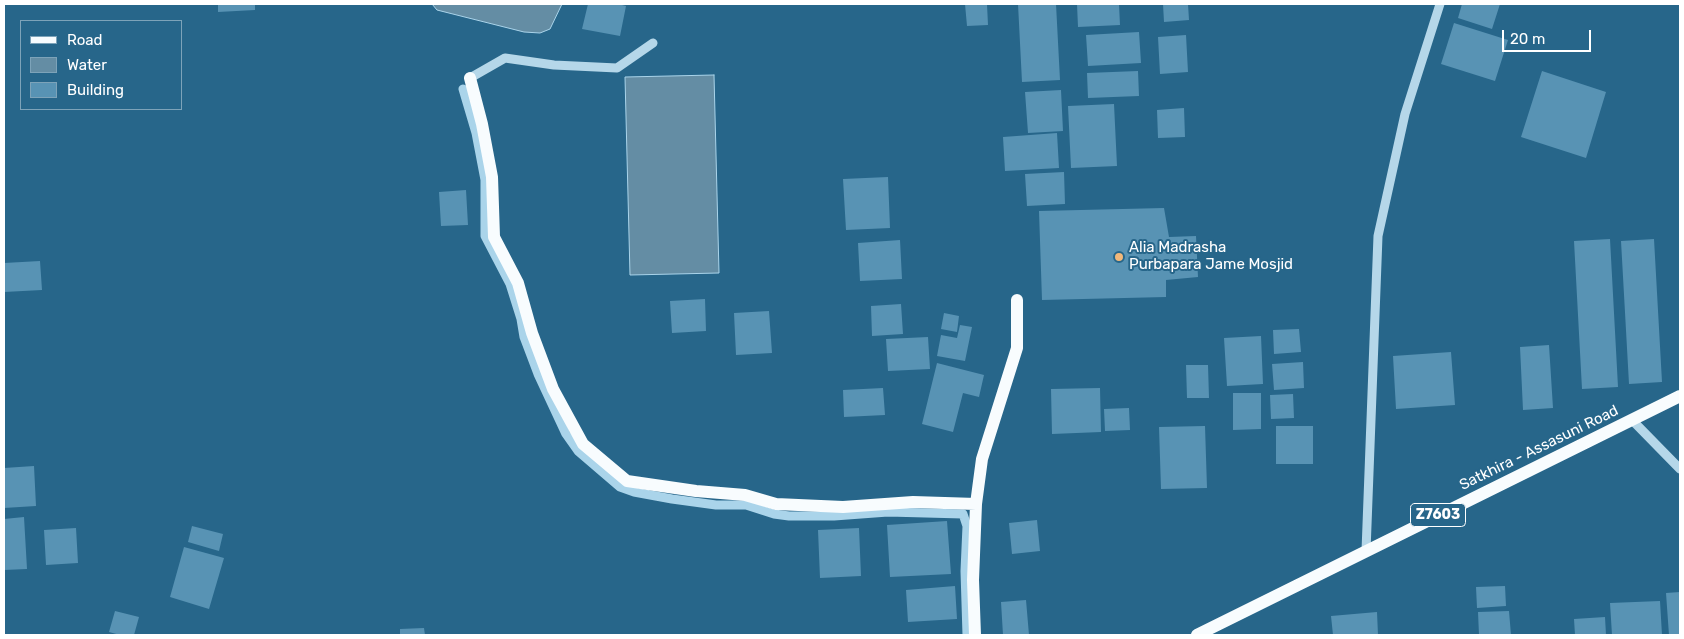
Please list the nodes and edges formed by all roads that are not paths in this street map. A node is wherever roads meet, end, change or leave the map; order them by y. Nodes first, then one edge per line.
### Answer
1 (1440, 4) edge
2 (653, 43) dead end
3 (470, 78) joint
4 (1017, 300) dead end
5 (1680, 396) edge
6 (1632, 420) junction
7 (1680, 469) edge
8 (976, 504) junction
9 (1366, 550) junction
10 (975, 635) edge
11 (1197, 635) edge

1 - 9 street
2 - 3 street
3 - 8 main road
4 - 8 main road
5 - 6 main road, Satkhira - Assasuni Road / Z7603
6 - 7 street
6 - 9 main road, Satkhira - Assasuni Road / Z7603
8 - 10 main road
9 - 11 main road, Satkhira - Assasuni Road / Z7603

